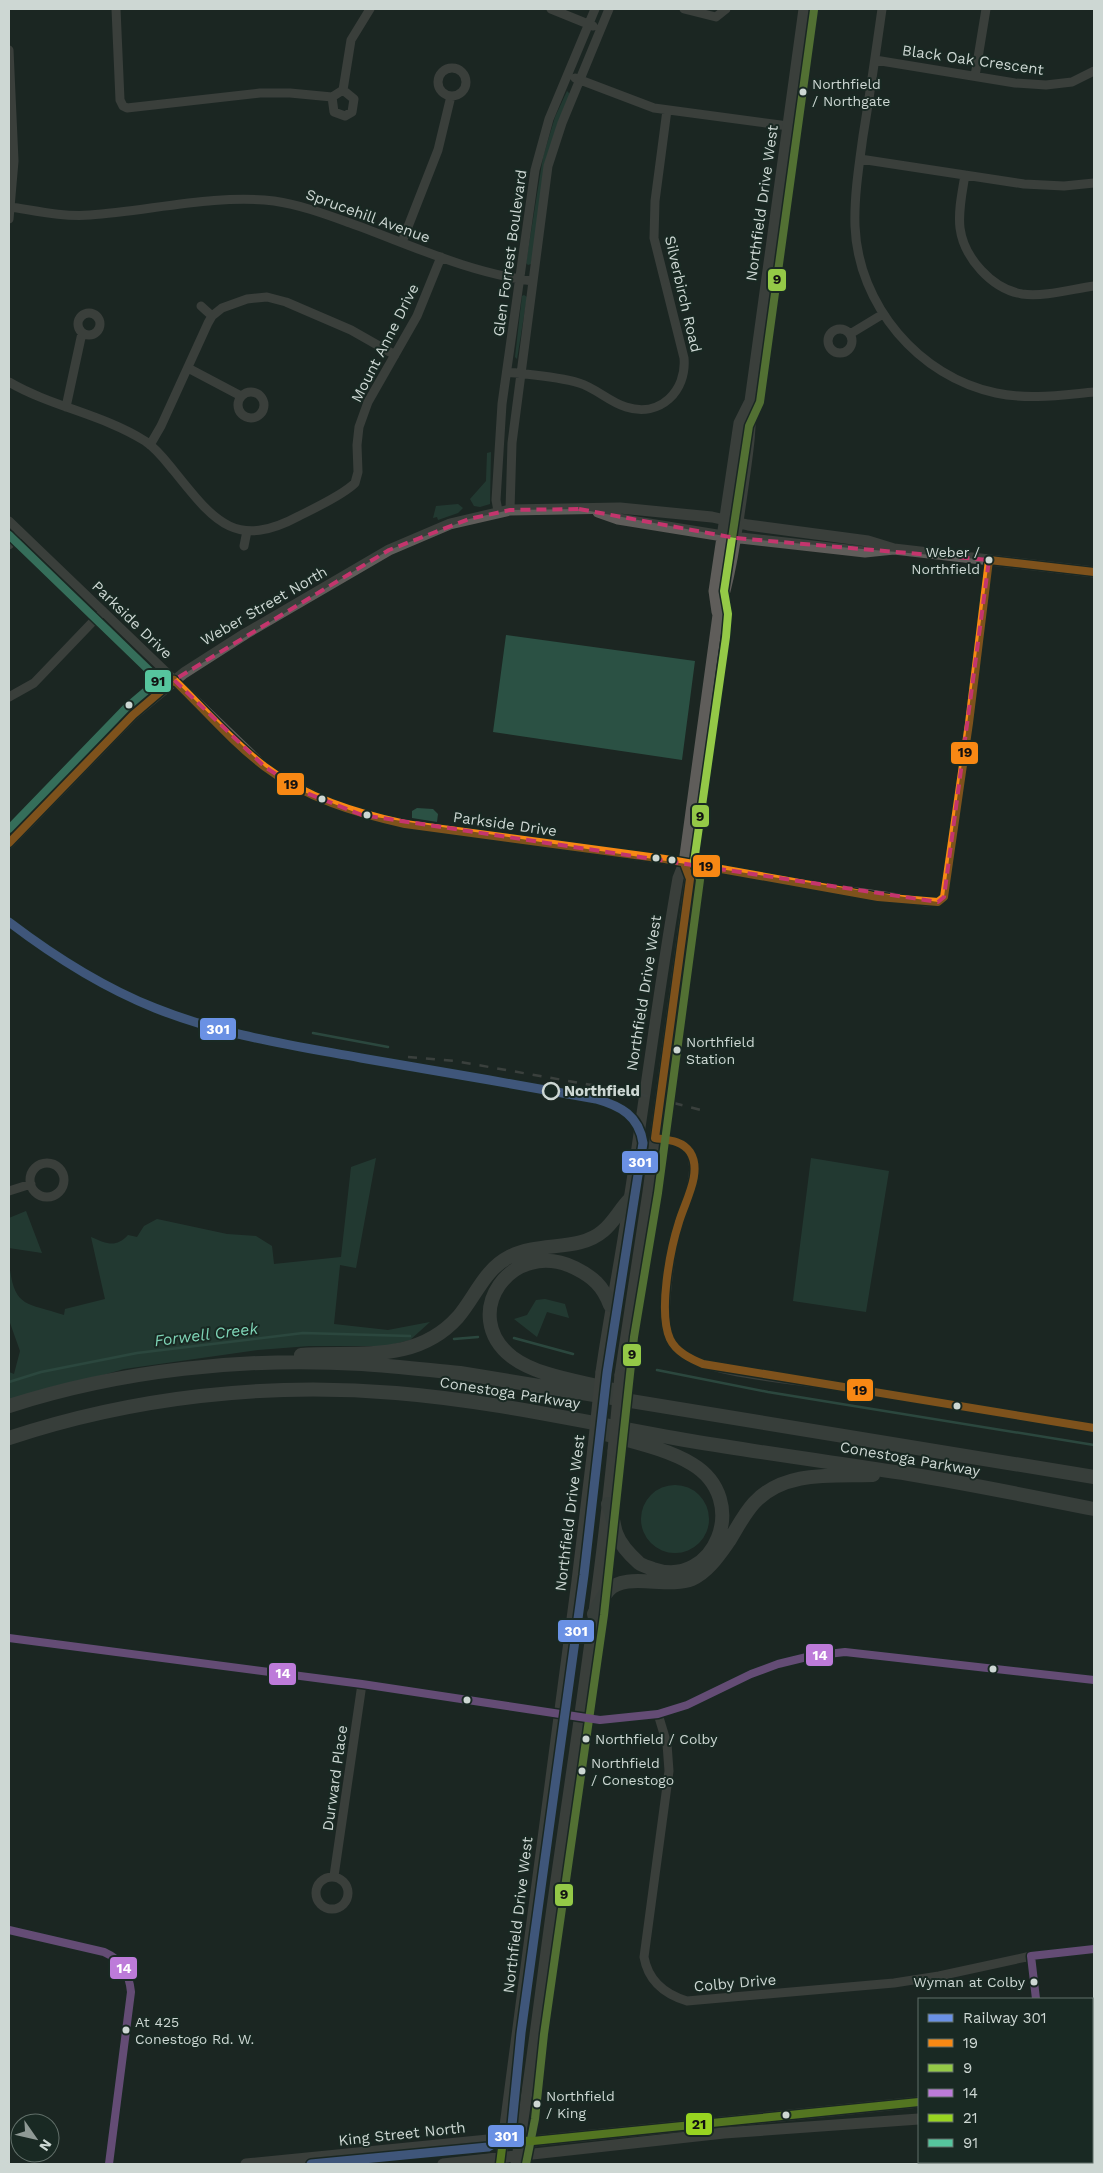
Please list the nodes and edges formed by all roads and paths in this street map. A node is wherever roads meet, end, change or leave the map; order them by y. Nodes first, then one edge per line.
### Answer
1 (116, 9) edge
2 (370, 9) edge
3 (551, 9) edge
4 (594, 9) edge
5 (609, 9) edge
6 (684, 9) edge
7 (726, 9) edge
8 (804, 9) edge
9 (882, 9) edge
10 (986, 9) edge
11 (588, 24) junction
12 (600, 29) junction
13 (9, 50) edge
14 (9, 60) edge
15 (875, 60) junction
16 (1094, 71) edge
17 (567, 76) junction
18 (975, 76) junction
19 (580, 80) junction
20 (343, 90) junction
21 (451, 96) dead end
22 (332, 97) junction
23 (667, 110) junction
24 (788, 126) junction
25 (860, 159) junction
26 (965, 175) junction
27 (1094, 183) edge
28 (11, 207) junction
29 (9, 219) edge
30 (402, 242) junction
31 (441, 257) junction
32 (519, 280) junction
33 (533, 282) junction
34 (1094, 286) edge
35 (201, 306) dead end
36 (883, 314) junction
37 (212, 316) junction
38 (82, 333) dead end
39 (850, 334) dead end
40 (395, 355) junction
41 (188, 368) junction
42 (507, 372) junction
43 (521, 373) junction
44 (9, 382) edge
45 (1094, 392) edge
46 (241, 396) dead end
47 (750, 401) junction
48 (66, 406) junction
49 (150, 445) junction
50 (593, 510) junction
51 (504, 511) junction
52 (726, 520) junction
53 (9, 521) edge
54 (738, 523) junction
55 (246, 532) junction
56 (20, 533) junction
57 (723, 536) junction
58 (735, 537) junction
59 (9, 545) edge
60 (244, 546) dead end
61 (894, 549) junction
62 (989, 560) junction
63 (1094, 572) edge
64 (103, 611) junction
65 (718, 615) junction
66 (174, 680) junction
67 (9, 697) edge
68 (9, 843) edge
69 (684, 863) junction
70 (676, 980) junction
71 (659, 988) junction
72 (646, 1076) junction
73 (663, 1078) junction
74 (655, 1138) junction
75 (31, 1184) dead end
76 (9, 1191) edge
77 (630, 1199) junction
78 (610, 1305) junction
79 (231, 1365) junction
80 (9, 1406) edge
81 (691, 1411) junction
82 (527, 1412) junction
83 (1094, 1428) edge
84 (9, 1438) edge
85 (912, 1475) junction
86 (1094, 1477) edge
87 (608, 1504) junction
88 (1094, 1509) edge
89 (594, 1614) junction
90 (9, 1638) edge
91 (1094, 1680) edge
92 (362, 1684) junction
93 (559, 1714) junction
94 (658, 1714) junction
95 (579, 1717) junction
96 (334, 1876) dead end
97 (9, 1930) edge
98 (1094, 1949) edge
99 (1031, 1956) junction
100 (1036, 1998) edge
101 (918, 2102) edge
102 (918, 2119) edge
103 (503, 2140) junction
104 (522, 2141) junction
105 (517, 2160) edge
106 (500, 2161) edge
107 (109, 2164) edge
108 (246, 2164) edge
109 (443, 2164) edge

1 - 22 street
2 - 20 street
3 - 11 street
4 - 11 street, Glen Forrest Boulevard
5 - 12 street, Glen Forrest Boulevard
6 - 7 street
8 - 24 main road, Northfield Drive West
9 - 15 street
10 - 18 street
11 - 12 street
11 - 17 street, Glen Forrest Boulevard
12 - 19 street, Glen Forrest Boulevard
13 - 14 street
14 - 28 street
15 - 18 street, Black Oak Crescent
15 - 25 street
16 - 18 street, Black Oak Crescent
17 - 19 street
17 - 32 street, Glen Forrest Boulevard
19 - 23 street
19 - 33 street, Glen Forrest Boulevard
20 - 22 street
20 - 22 street
21 - 30 street
23 - 24 street
23 - 43 street, Silverbirch Road
24 - 47 main road, Northfield Drive West
25 - 26 street
25 - 36 street
26 - 27 street
26 - 34 street
28 - 29 street
28 - 30 street, Sprucehill Avenue
30 - 31 street, Sprucehill Avenue
31 - 32 street, Sprucehill Avenue
31 - 40 street, Mount Anne Drive
32 - 33 street, Sprucehill Avenue
32 - 42 street, Glen Forrest Boulevard
33 - 43 street, Glen Forrest Boulevard
35 - 37 street
36 - 39 street
36 - 45 street
37 - 40 street
37 - 41 street
38 - 48 street
40 - 55 street, Mount Anne Drive
41 - 46 street
41 - 49 street
42 - 43 street, Silverbirch Road
42 - 51 street, Glen Forrest Boulevard
43 - 51 street, Glen Forrest Boulevard
44 - 48 street
47 - 52 main road, Northfield Drive West
47 - 54 main road, Northfield Drive West
48 - 49 street
49 - 55 street
50 - 51 main road, Weber Street North
50 - 52 main road, Weber Street North
50 - 57 main road, Weber Street North
51 - 66 main road, Weber Street North
52 - 54 main road, Weber Street North
52 - 57 main road, Northfield Drive West
53 - 56 street, Parkside Drive
54 - 58 main road, Northfield Drive West
54 - 61 main road, Weber Street North
55 - 60 street
56 - 59 street
56 - 64 street, Parkside Drive
57 - 58 main road, Weber Street North
57 - 65 main road, Northfield Drive West
58 - 61 main road, Weber Street North
58 - 65 main road, Northfield Drive West
61 - 62 main road, Weber Street North
62 - 63 main road, Weber Street North
62 - 69 street, Parkside Drive
64 - 66 street, Parkside Drive
64 - 67 street
65 - 69 main road, Northfield Drive West
66 - 68 main road, Weber Street North
66 - 69 street, Parkside Drive
69 - 70 main road, Northfield Drive West
69 - 71 main road, Northfield Drive West
70 - 71 main road
70 - 73 main road, Northfield Drive West
71 - 72 main road, Northfield Drive West
72 - 73 main road
72 - 77 main road, Northfield Drive West
73 - 74 main road, Northfield Drive West
74 - 83 street
74 - 87 main road, Northfield Drive West, bridge
75 - 76 street
77 - 78 main road, Northfield Drive West
77 - 79 highway
78 - 81 highway
78 - 93 main road, Northfield Drive West, bridge
79 - 80 highway, Conestoga Parkway
79 - 81 highway, Conestoga Parkway
81 - 86 highway, Conestoga Parkway
82 - 84 highway, Conestoga Parkway
82 - 85 highway, Conestoga Parkway
82 - 87 highway
85 - 88 highway, Conestoga Parkway
85 - 89 highway
87 - 89 main road, Northfield Drive West
89 - 95 main road, Northfield Drive West
90 - 92 street
91 - 94 street
92 - 93 street
92 - 96 street, Durward Place
93 - 95 street
93 - 103 main road, Northfield Drive West
94 - 95 street
94 - 99 street, Colby Drive
95 - 104 main road, Northfield Drive West
97 - 107 street
98 - 99 street, Colby Drive
99 - 100 street
101 - 104 main road, King Street North
102 - 105 main road
103 - 104 main road, King Street North
103 - 106 main road, Northfield Drive West
103 - 108 main road, King Street North
104 - 105 main road, Northfield Drive West
105 - 106 main road
106 - 109 main road

